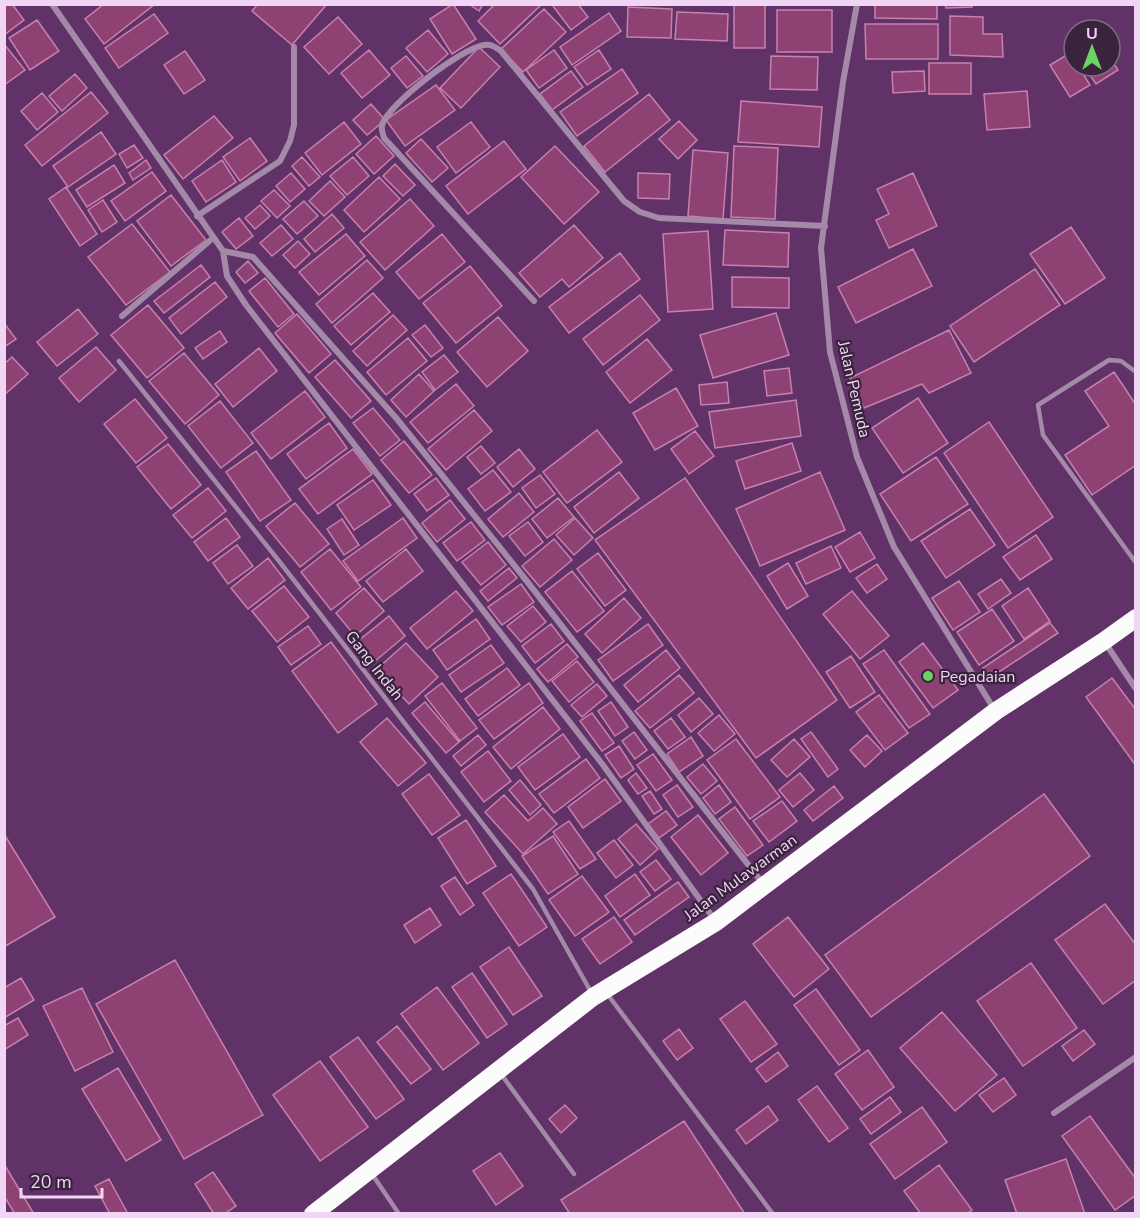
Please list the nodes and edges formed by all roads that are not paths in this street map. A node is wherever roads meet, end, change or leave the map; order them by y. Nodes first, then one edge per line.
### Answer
1 (52, 4) edge
2 (857, 4) edge
3 (294, 47) dead end
4 (197, 216) junction
5 (825, 226) junction
6 (213, 238) junction
7 (223, 252) junction
8 (534, 301) dead end
9 (122, 316) dead end
10 (120, 361) dead end
11 (1136, 372) edge
12 (1136, 562) edge
13 (1136, 618) edge
14 (1104, 641) junction
15 (1136, 689) edge
16 (996, 711) junction
17 (764, 885) junction
18 (716, 922) junction
19 (599, 994) junction
20 (1136, 1057) edge
21 (498, 1071) junction
22 (1054, 1113) dead end
23 (370, 1171) junction
24 (574, 1174) dead end
25 (313, 1214) edge
26 (399, 1214) edge
27 (773, 1214) edge

1 - 4 street
2 - 5 street, Jalan Pemuda
3 - 4 street
4 - 6 street
5 - 8 street
5 - 16 street, Jalan Pemuda
6 - 7 street
6 - 9 street
7 - 17 street
7 - 18 street
10 - 19 lane, Gang Indah
11 - 12 lane
13 - 14 highway, Jalan Mulawarman
14 - 15 street
14 - 16 highway, Jalan Mulawarman
16 - 17 highway, Jalan Mulawarman
17 - 18 highway, Jalan Mulawarman
18 - 19 highway, Jalan Mulawarman
19 - 21 highway, Jalan Mulawarman
19 - 27 lane, Gang Indah
20 - 22 street
21 - 23 highway, Jalan Mulawarman
21 - 24 lane
23 - 25 highway, Jalan Mulawarman
23 - 26 lane

